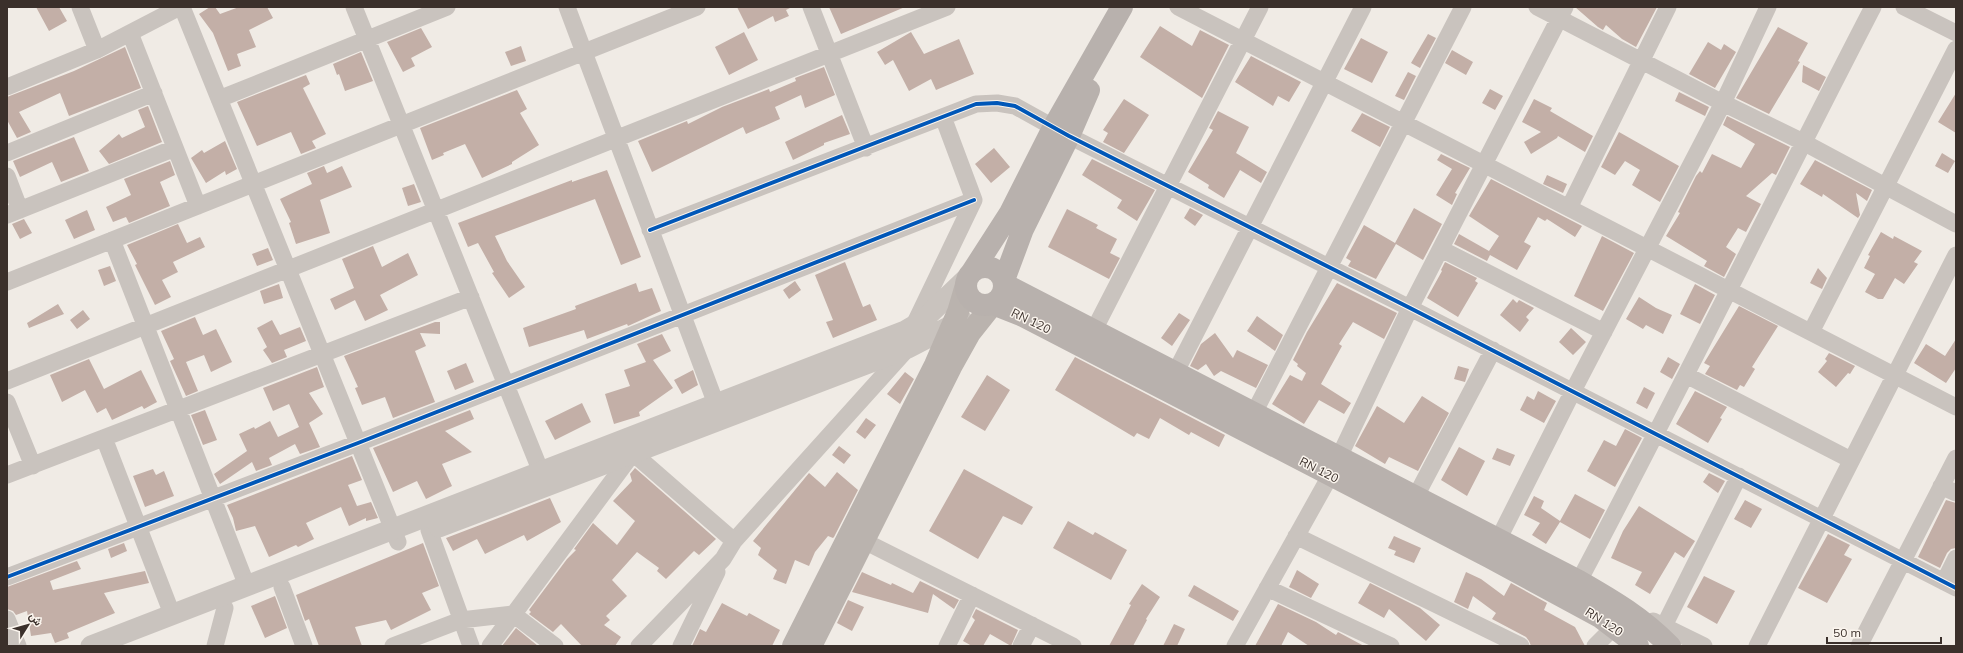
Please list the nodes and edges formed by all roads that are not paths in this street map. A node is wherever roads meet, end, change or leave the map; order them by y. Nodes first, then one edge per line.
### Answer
1 (80, 7) edge
2 (181, 7) edge
3 (354, 7) edge
4 (447, 7) edge
5 (566, 7) edge
6 (697, 7) edge
7 (811, 7) edge
8 (947, 7) edge
9 (1124, 7) edge
10 (1178, 7) edge
11 (1260, 7) edge
12 (1363, 7) edge
13 (1463, 7) edge
14 (1537, 7) edge
15 (1668, 7) edge
16 (1768, 7) edge
17 (1873, 7) edge
18 (1904, 7) edge
19 (1562, 13) edge
20 (130, 33) junction
21 (1956, 33) edge
22 (367, 39) junction
23 (1242, 40) junction
24 (1956, 48) edge
25 (97, 50) junction
26 (584, 52) junction
27 (829, 54) junction
28 (1642, 61) junction
29 (1324, 83) junction
30 (7, 87) edge
31 (154, 93) junction
32 (219, 99) junction
33 (1723, 103) junction
34 (943, 117) junction
35 (402, 124) junction
36 (1404, 124) junction
37 (1061, 132) junction
38 (616, 138) junction
39 (1803, 142) junction
40 (175, 148) junction
41 (866, 148) junction
42 (7, 153) edge
43 (1484, 164) junction
44 (7, 176) edge
45 (253, 184) junction
46 (1168, 186) junction
47 (1886, 188) junction
48 (974, 200) junction
49 (198, 206) junction
50 (1569, 208) junction
51 (437, 210) junction
52 (14, 212) edge
53 (1956, 224) edge
54 (1250, 227) junction
55 (650, 230) junction
56 (112, 240) junction
57 (1647, 248) junction
58 (1441, 249) junction
59 (1956, 255) edge
60 (1330, 268) junction
61 (288, 270) junction
62 (968, 278) junction
63 (7, 282) edge
64 (1004, 282) junction
65 (1729, 290) junction
66 (471, 297) junction
67 (991, 304) junction
68 (1410, 308) junction
69 (682, 314) junction
70 (146, 326) junction
71 (914, 326) junction
72 (952, 326) junction
73 (1094, 330) junction
74 (1604, 332) junction
75 (1811, 332) junction
76 (908, 348) junction
77 (1493, 350) junction
78 (322, 355) junction
79 (1686, 375) junction
80 (1893, 375) junction
81 (7, 381) edge
82 (1171, 381) junction
83 (506, 384) junction
84 (1573, 391) junction
85 (7, 402) edge
86 (716, 404) junction
87 (1956, 407) edge
88 (179, 410) junction
89 (1254, 413) junction
90 (1657, 434) junction
91 (104, 438) junction
92 (358, 442) junction
93 (633, 453) junction
94 (1339, 456) junction
95 (1956, 458) edge
96 (1851, 460) junction
97 (32, 466) junction
98 (541, 472) junction
99 (7, 475) edge
100 (1330, 476) junction
101 (1739, 476) junction
102 (1949, 490) edge
103 (1416, 496) junction
104 (213, 498) junction
105 (1821, 519) junction
106 (138, 526) junction
107 (429, 530) junction
108 (396, 536) junction
109 (1296, 536) junction
110 (734, 541) junction
111 (864, 541) junction
112 (1494, 548) junction
113 (1956, 558) edge
114 (723, 559) junction
115 (1903, 561) junction
116 (7, 576) edge
117 (1579, 581) junction
118 (1950, 585) edge
119 (247, 586) junction
120 (282, 587) junction
121 (1267, 588) junction
122 (972, 595) junction
123 (225, 608) junction
124 (172, 614) junction
125 (513, 614) junction
126 (7, 619) edge
127 (461, 620) junction
128 (1032, 625) junction
129 (1614, 627) junction
130 (1667, 636) edge
131 (18, 646) edge
132 (91, 646) edge
133 (126, 646) edge
134 (215, 646) edge
135 (304, 646) edge
136 (393, 646) edge
137 (471, 646) edge
138 (490, 646) edge
139 (555, 646) edge
140 (639, 646) edge
141 (681, 646) edge
142 (793, 646) edge
143 (811, 646) edge
144 (947, 646) edge
145 (1021, 646) edge
146 (1073, 646) edge
147 (1235, 646) edge
148 (1391, 646) edge
149 (1521, 646) edge
150 (1595, 646) edge
151 (1638, 646) edge
152 (1704, 646) edge
153 (1757, 646) edge
154 (1860, 646) edge

1 - 25 street
2 - 20 street
2 - 32 street
3 - 22 street
4 - 22 street
5 - 26 street
6 - 26 street
7 - 27 street
8 - 27 street
9 - 37 main road
10 - 23 street
11 - 23 street
12 - 29 street
13 - 36 street
14 - 19 street
15 - 28 street
16 - 33 street
17 - 39 street
18 - 21 street
19 - 28 street
19 - 43 street
20 - 25 street
20 - 31 street
22 - 32 street
22 - 35 street
23 - 29 street
23 - 46 street
24 - 47 street
25 - 30 street
26 - 35 street
26 - 38 street
27 - 38 street
27 - 41 street
28 - 33 street
28 - 50 street
29 - 36 street
29 - 54 street
31 - 40 street
31 - 42 street
32 - 45 street
33 - 39 street
33 - 57 street
34 - 37 street
34 - 41 street
34 - 48 street
35 - 45 street
35 - 51 street
36 - 43 street
36 - 60 street
37 - 46 street
37 - 62 main road
37 - 64 main road
38 - 51 street
38 - 55 street
39 - 47 street
39 - 65 street
40 - 49 street
40 - 52 street
41 - 55 street
43 - 50 street
43 - 58 street
44 - 52 street
45 - 49 street
45 - 61 street
46 - 54 street
46 - 73 street
47 - 53 street
47 - 75 street
48 - 69 street
48 - 71 street
49 - 56 street
50 - 57 street
51 - 61 street
51 - 66 street
54 - 60 street
54 - 82 street
55 - 69 street
56 - 63 street
56 - 70 street
57 - 65 street
57 - 74 street
58 - 68 street
58 - 74 street
59 - 80 street
60 - 68 street
60 - 89 street
61 - 70 street
61 - 78 street
62 - 64 main road
62 - 67 main road
62 - 71 street
62 - 72 main road
64 - 67 main road
64 - 73 main road, RN 120
65 - 75 street
65 - 79 street
66 - 78 street
66 - 83 street
67 - 72 street
67 - 82 main road, RN 120
67 - 111 main road
68 - 77 street
68 - 94 street
69 - 83 street
69 - 86 street
70 - 81 street
70 - 88 street
71 - 86 street
72 - 76 street
72 - 142 main road
73 - 82 main road, RN 120
74 - 84 street
75 - 80 street
76 - 93 street
76 - 110 street
77 - 84 street
77 - 103 street
78 - 88 street
78 - 92 street
79 - 90 street
79 - 96 street
80 - 87 street
80 - 96 street
82 - 89 main road, RN 120
82 - 100 main road, RN 120
83 - 92 street
83 - 98 street
84 - 90 street
84 - 112 street
85 - 97 street
86 - 98 street
88 - 91 street
88 - 104 street
89 - 94 main road, RN 120
90 - 101 street
90 - 117 street
91 - 97 street
91 - 106 street
92 - 104 street
92 - 108 street
93 - 107 street
93 - 110 street
93 - 125 street
94 - 100 street
94 - 103 main road, RN 120
95 - 102 street
96 - 105 street
97 - 99 street
98 - 108 street
100 - 109 street
100 - 112 main road, RN 120
101 - 105 street
101 - 130 street
102 - 115 street
103 - 112 main road, RN 120
104 - 106 street
104 - 119 street
105 - 115 street
105 - 153 street
106 - 116 street
106 - 124 street
107 - 108 street
107 - 127 street
108 - 119 street
108 - 120 street
109 - 121 street
109 - 149 street
110 - 114 street
111 - 122 street
111 - 143 main road
112 - 117 main road, RN 120
112 - 129 main road, RN 120
113 - 118 street
114 - 140 street
114 - 141 street
115 - 118 street
115 - 154 street
117 - 130 main road, RN 120
119 - 124 street
120 - 123 street
120 - 135 street
121 - 147 street
121 - 148 street
122 - 128 street
122 - 144 street
123 - 133 street
123 - 134 street
124 - 132 street
125 - 127 street
125 - 138 street
125 - 139 street
126 - 131 street
127 - 136 street
127 - 137 street
128 - 145 street
128 - 146 street
129 - 150 street
129 - 151 main road, RN 120
130 - 152 street

